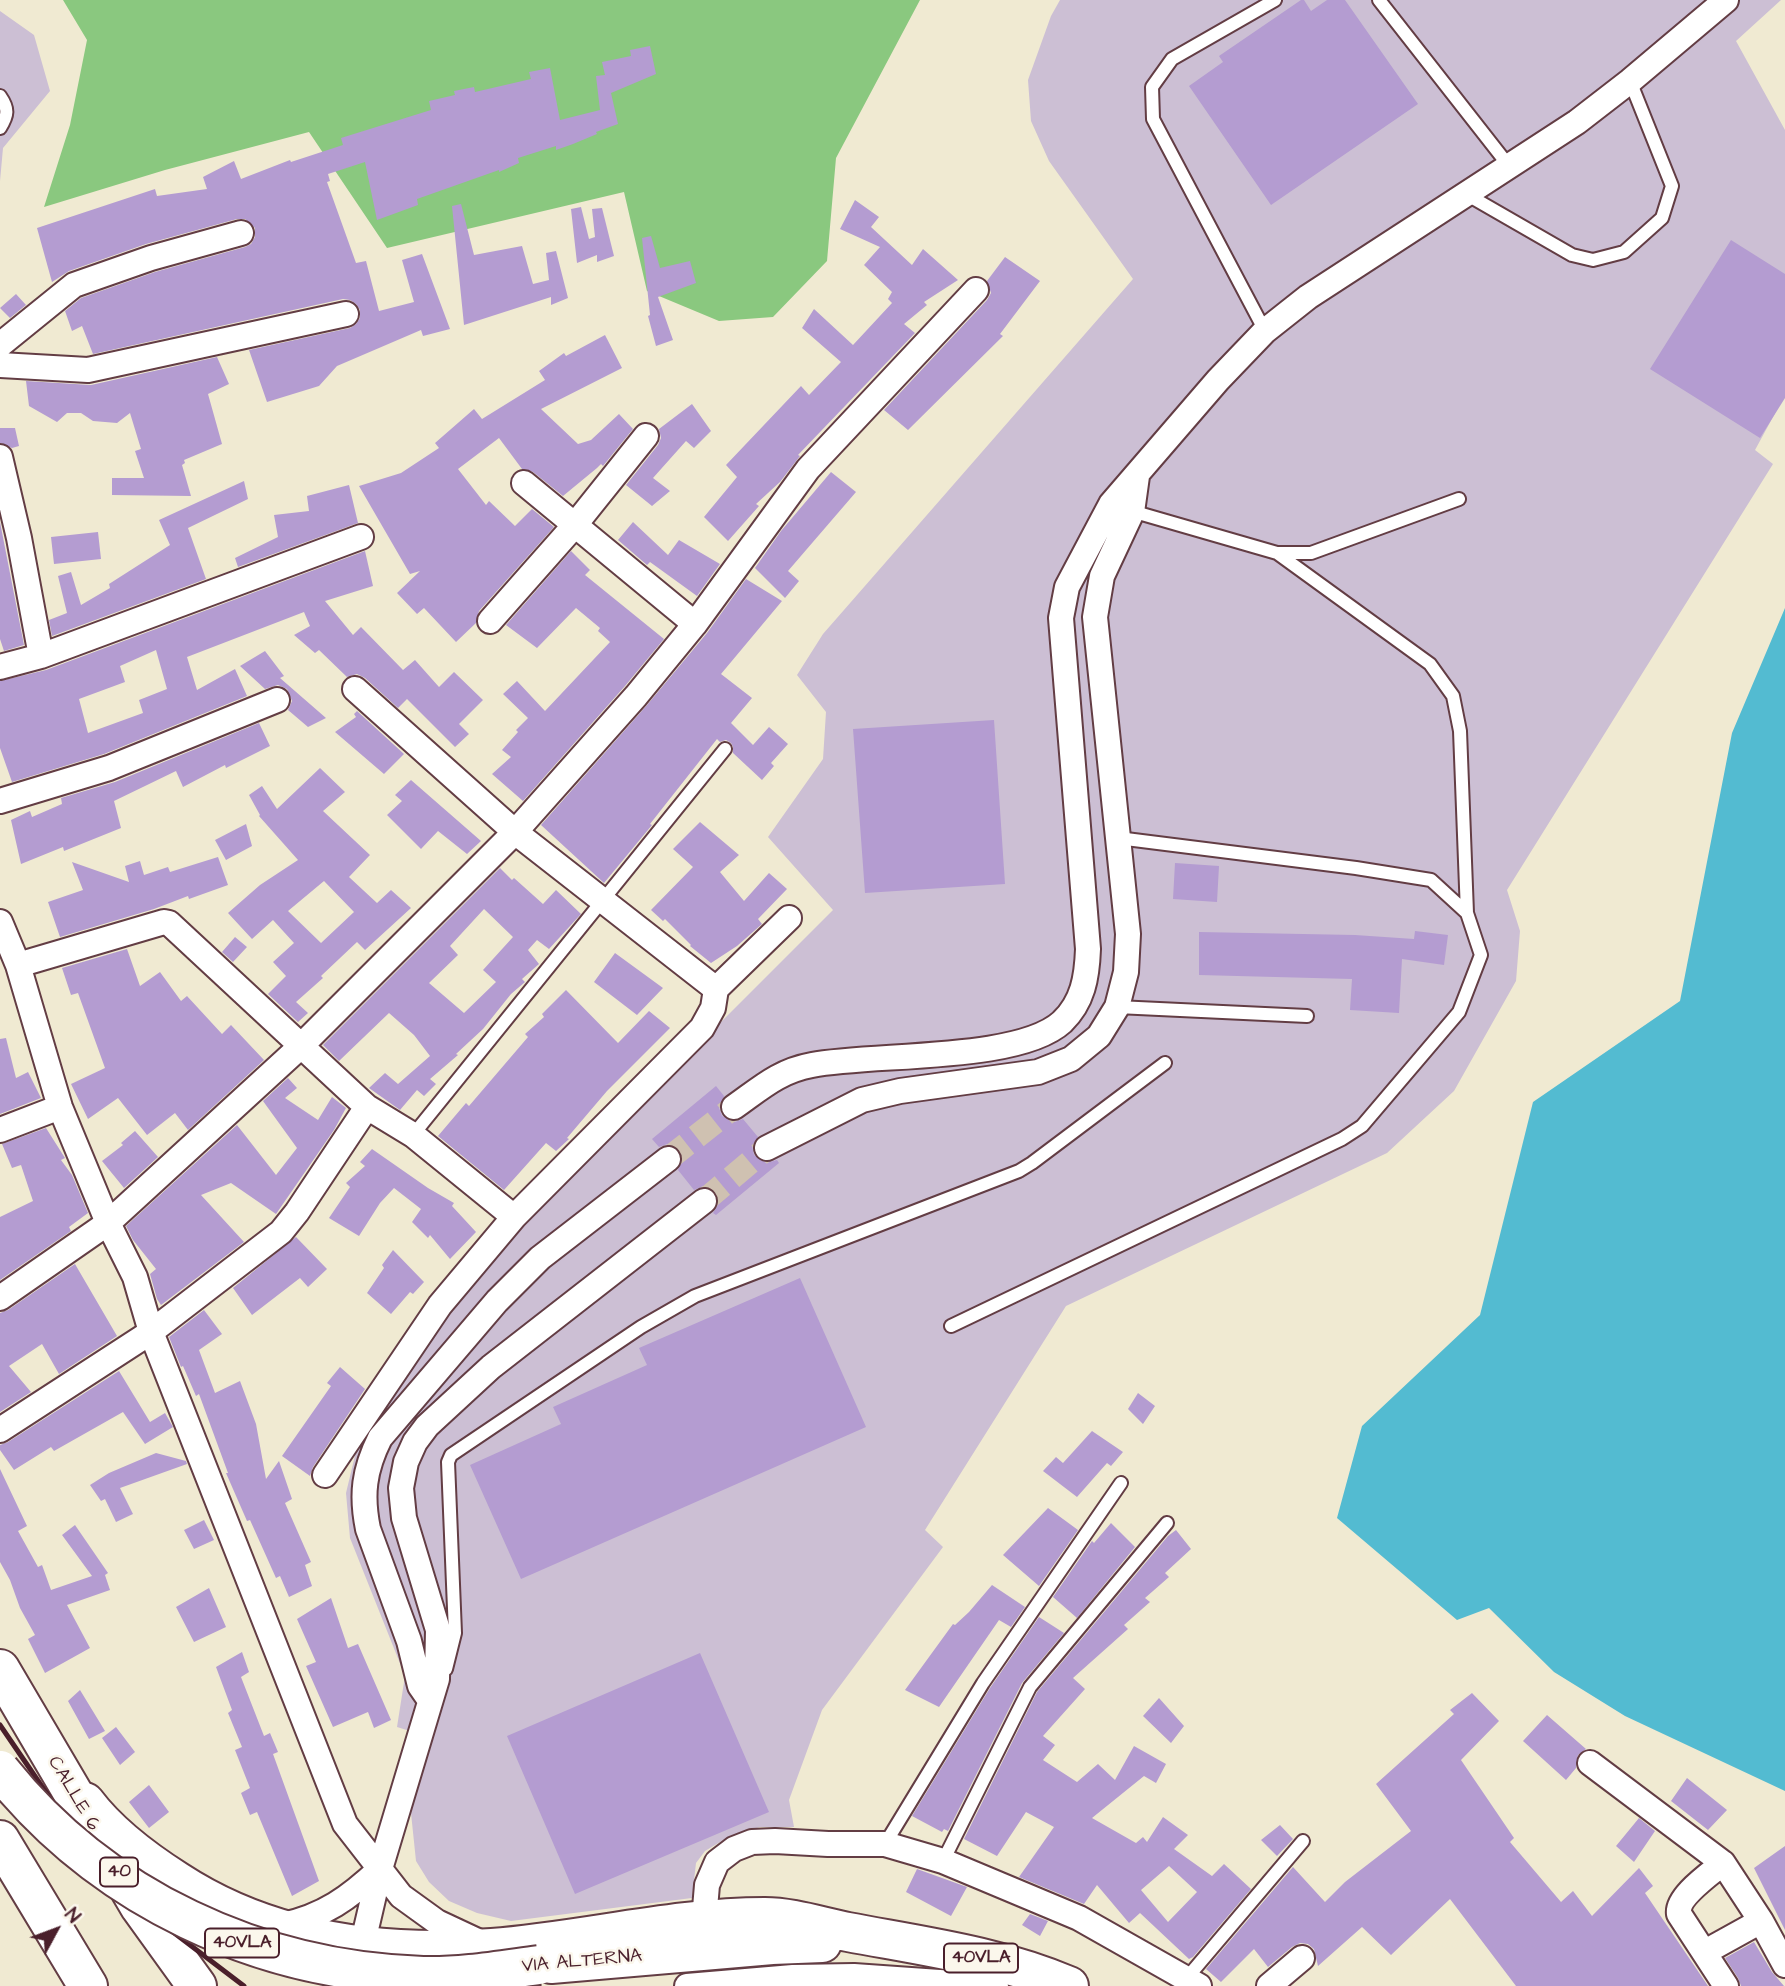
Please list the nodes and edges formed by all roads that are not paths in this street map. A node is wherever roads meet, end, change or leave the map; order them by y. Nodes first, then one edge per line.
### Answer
1 (1275, 0) edge
2 (1379, 0) edge
3 (1726, 0) edge
4 (1630, 81) junction
5 (0, 96) edge
6 (0, 128) edge
7 (1509, 166) junction
8 (1466, 194) junction
9 (241, 233) dead end
10 (976, 290) dead end
11 (346, 314) dead end
12 (1265, 331) junction
13 (0, 345) edge
14 (0, 365) edge
15 (646, 436) dead end
16 (0, 457) edge
17 (524, 482) dead end
18 (1459, 499) dead end
19 (1122, 508) junction
20 (574, 526) junction
21 (361, 537) dead end
22 (1277, 553) junction
23 (490, 621) dead end
24 (695, 624) junction
25 (41, 656) junction
26 (0, 667) edge
27 (355, 689) dead end
28 (277, 700) dead end
29 (724, 749) dead end
30 (0, 802) edge
31 (515, 832) junction
32 (1118, 838) junction
33 (602, 901) junction
34 (1467, 913) junction
35 (789, 918) dead end
36 (0, 922) edge
37 (18, 965) junction
38 (716, 989) junction
39 (1117, 1007) junction
40 (1307, 1016) dead end
41 (300, 1047) junction
42 (1165, 1063) dead end
43 (60, 1107) junction
44 (367, 1107) junction
45 (734, 1107) tunnel mouth
46 (0, 1130) edge
47 (413, 1135) junction
48 (767, 1148) tunnel mouth
49 (668, 1158) tunnel mouth
50 (704, 1202) tunnel mouth
51 (514, 1217) junction
52 (108, 1223) junction
53 (0, 1298) edge
54 (951, 1326) dead end
55 (151, 1332) junction
56 (0, 1430) edge
57 (325, 1475) dead end
58 (1121, 1483) dead end
59 (1167, 1523) dead end
60 (0, 1669) edge
61 (429, 1699) junction
62 (48, 1752) junction
63 (1590, 1763) dead end
64 (0, 1770) edge
65 (0, 1839) edge
66 (1303, 1841) dead end
67 (885, 1844) junction
68 (943, 1861) junction
69 (1723, 1863) junction
70 (380, 1869) junction
71 (704, 1920) junction
72 (1761, 1921) junction
73 (271, 1927) junction
74 (891, 1940) junction
75 (360, 1946) junction
76 (492, 1948) junction
77 (1706, 1952) junction
78 (1302, 1958) dead end
79 (1785, 1965) edge
80 (1192, 1983) edge
81 (88, 1986) edge
82 (197, 1986) edge
83 (355, 1986) edge
84 (687, 1986) edge
85 (996, 1986) edge
86 (1069, 1986) edge
87 (1269, 1986) edge
88 (1726, 1986) edge

1 - 12 lane
2 - 7 lane
3 - 4 street
4 - 7 street
4 - 8 lane
5 - 6 lane
7 - 8 street
8 - 12 street
9 - 13 street
10 - 24 street
11 - 14 street
12 - 19 street
15 - 20 street
16 - 25 street
17 - 20 street
18 - 22 lane
19 - 22 lane
19 - 32 street
19 - 45 street
20 - 23 street
20 - 24 street
21 - 25 street
22 - 34 lane
24 - 31 street
25 - 26 street
27 - 31 street
28 - 30 street
29 - 33 lane
31 - 33 street
31 - 41 street
32 - 34 lane
32 - 39 street
33 - 38 street
33 - 47 lane
34 - 54 lane
35 - 38 street
36 - 37 street
37 - 41 street
37 - 43 street
38 - 51 street
39 - 40 lane
39 - 48 street
41 - 44 street
41 - 52 street
42 - 61 lane
43 - 46 street
43 - 52 street
44 - 47 street
44 - 55 street
47 - 51 street
49 - 61 street
50 - 61 street
51 - 57 street
52 - 53 street
52 - 55 street
55 - 56 street
55 - 70 street
58 - 67 lane
59 - 68 lane
60 - 62 main road, CALLE 6 / 40
61 - 70 street
62 - 73 main road, VIA ALTERNA
62 - 82 main road, CALLE 6 / 40
63 - 69 street
64 - 74 main road, VIA ALTERNA / 40VLA, bridge
65 - 81 main road
66 - 80 lane
67 - 68 street
67 - 71 street
68 - 80 street
69 - 72 street
69 - 77 street
70 - 73 street
70 - 75 street
70 - 76 street
71 - 74 main road, VIA ALTERNA / 40VLA
71 - 76 main road, VIA ALTERNA / 40VLA
72 - 77 street
72 - 79 street
73 - 75 main road, VIA ALTERNA
74 - 86 main road, VIA ALTERNA / 40VLA
75 - 76 main road, VIA ALTERNA / 40VLA
75 - 83 street
77 - 88 street
78 - 87 street
84 - 85 street

